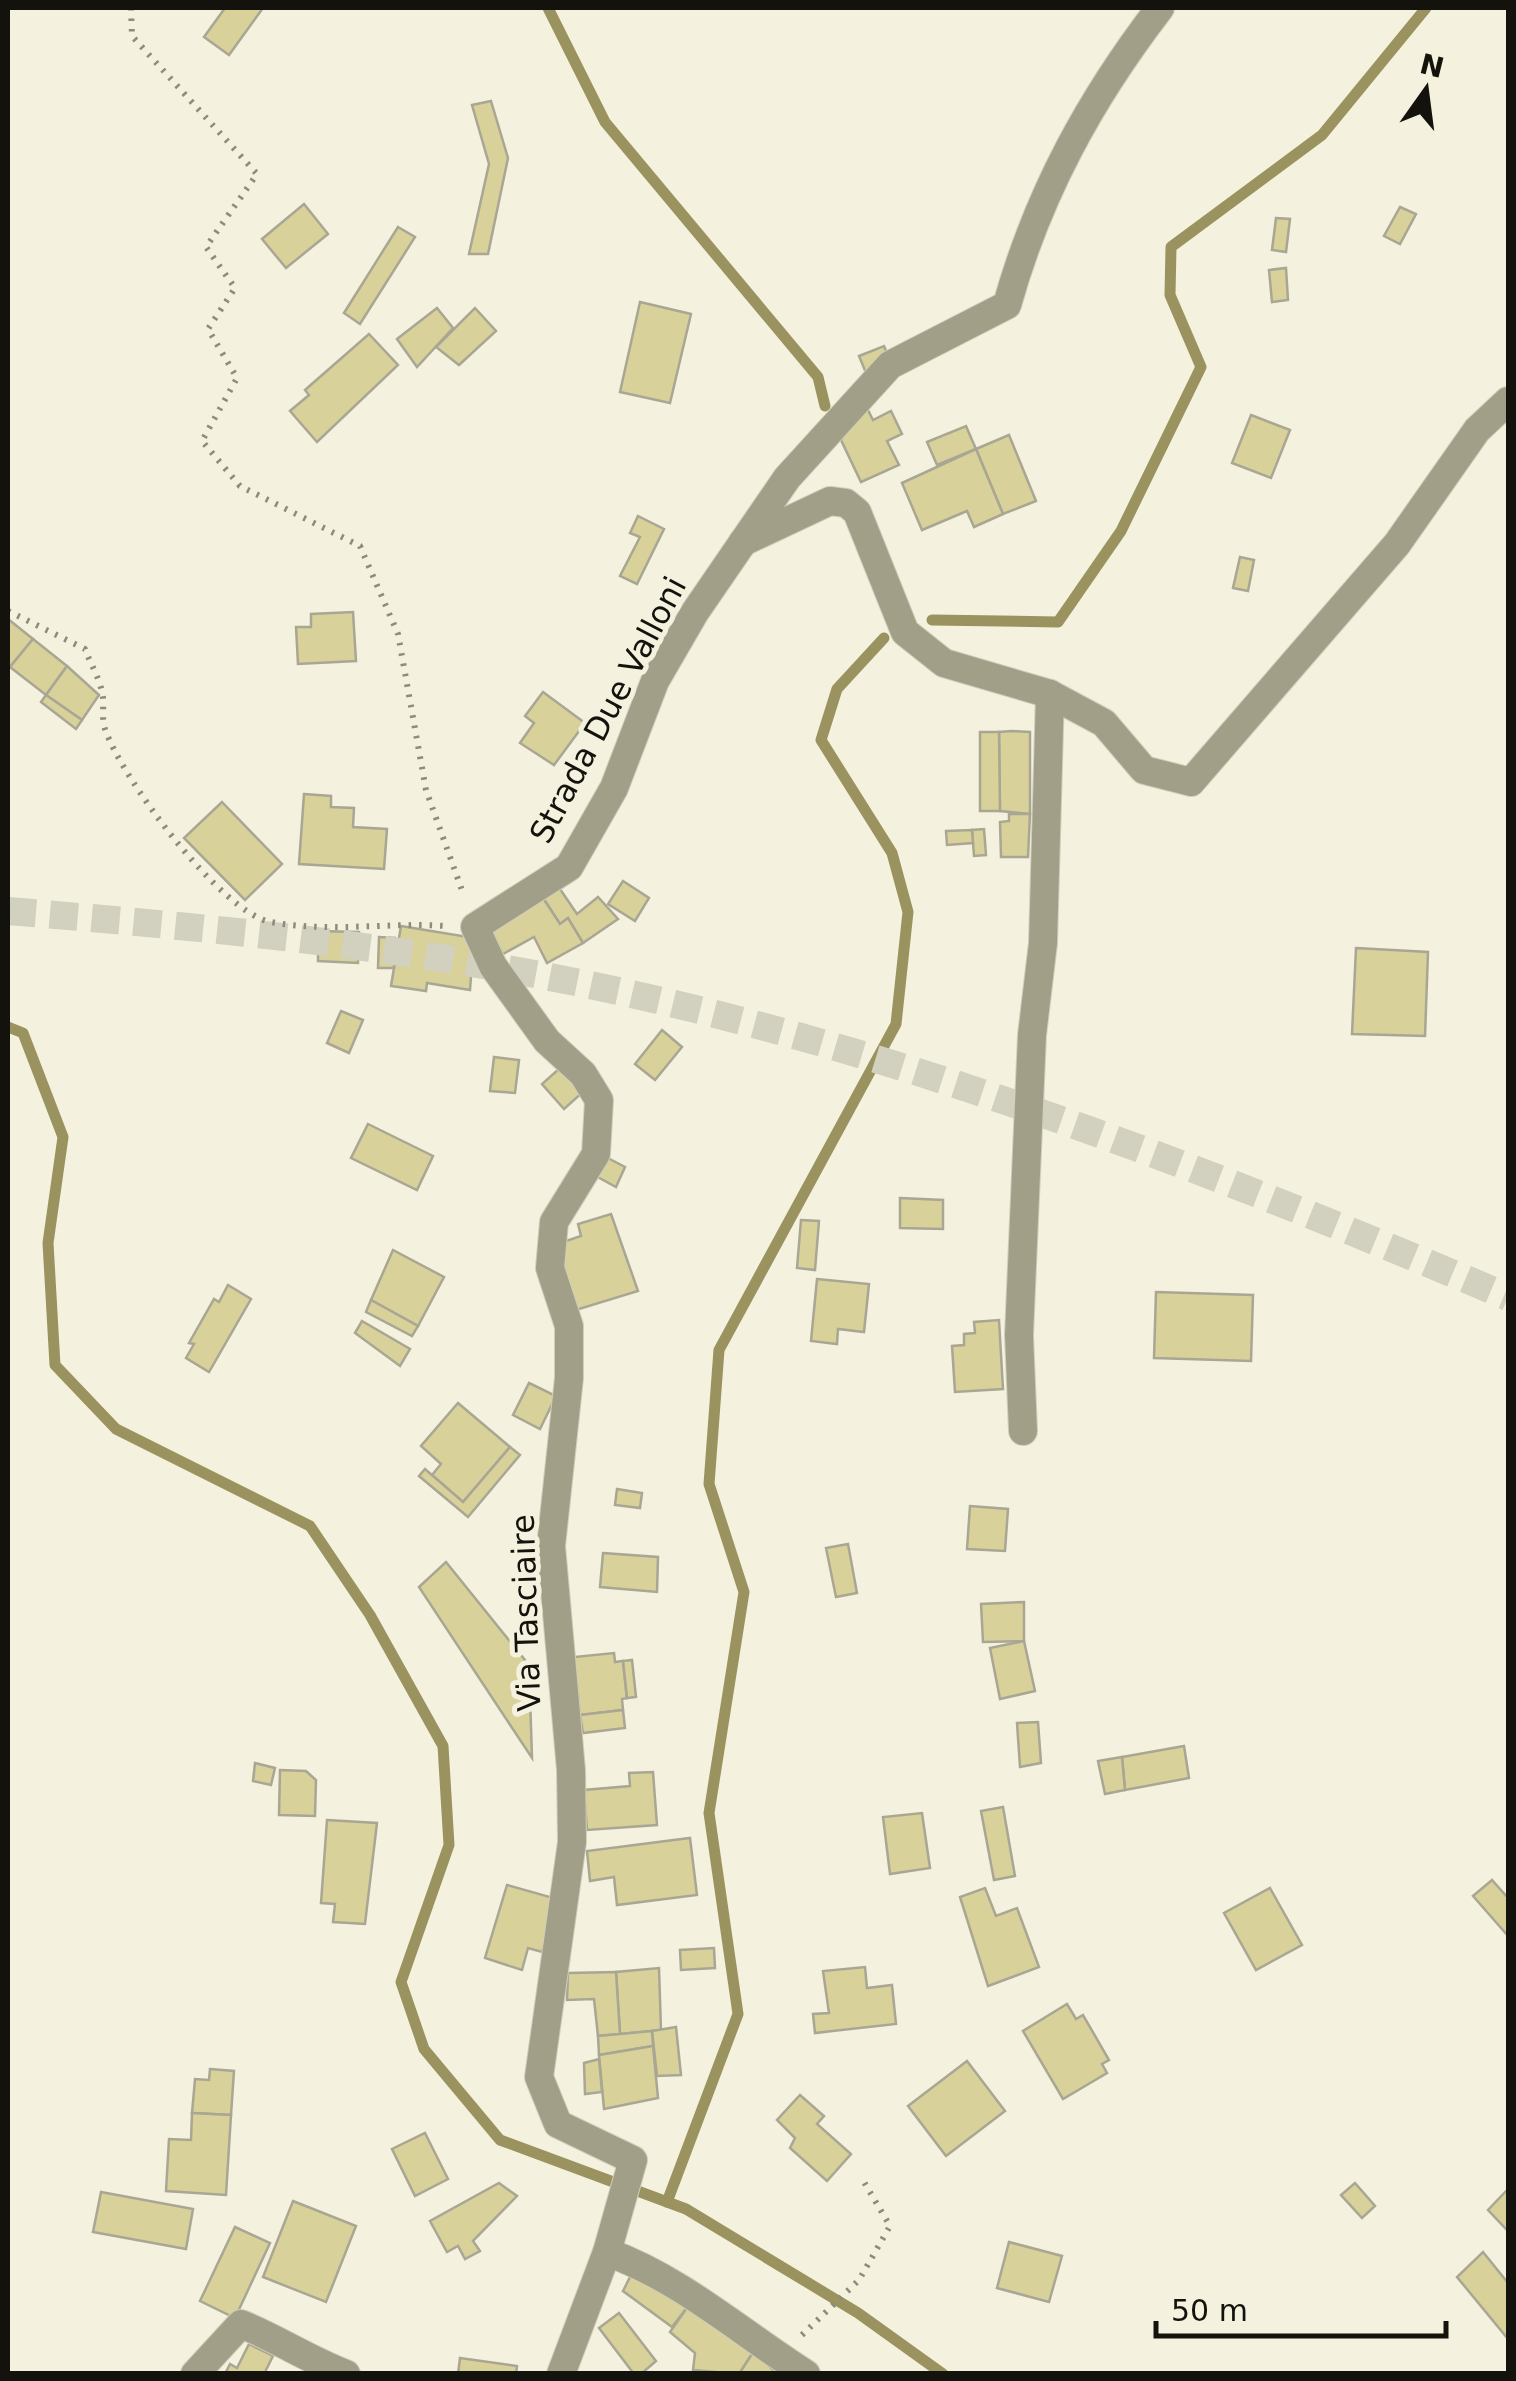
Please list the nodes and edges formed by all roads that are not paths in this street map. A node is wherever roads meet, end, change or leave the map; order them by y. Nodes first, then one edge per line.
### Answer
1 (1160, 8) edge
2 (1508, 401) edge
3 (742, 542) junction
4 (1050, 694) junction
5 (493, 966) joint
6 (1023, 1431) dead end
7 (607, 2251) junction
8 (196, 2374) edge
9 (346, 2374) edge
10 (561, 2374) edge
11 (806, 2374) edge

1 - 3 street, Strada Due Valloni
2 - 4 street
3 - 4 street
3 - 5 street, Strada Due Valloni
4 - 6 street
5 - 7 street, Via Tasciaire
7 - 10 street, Via Tasciaire
7 - 11 street
8 - 9 street

